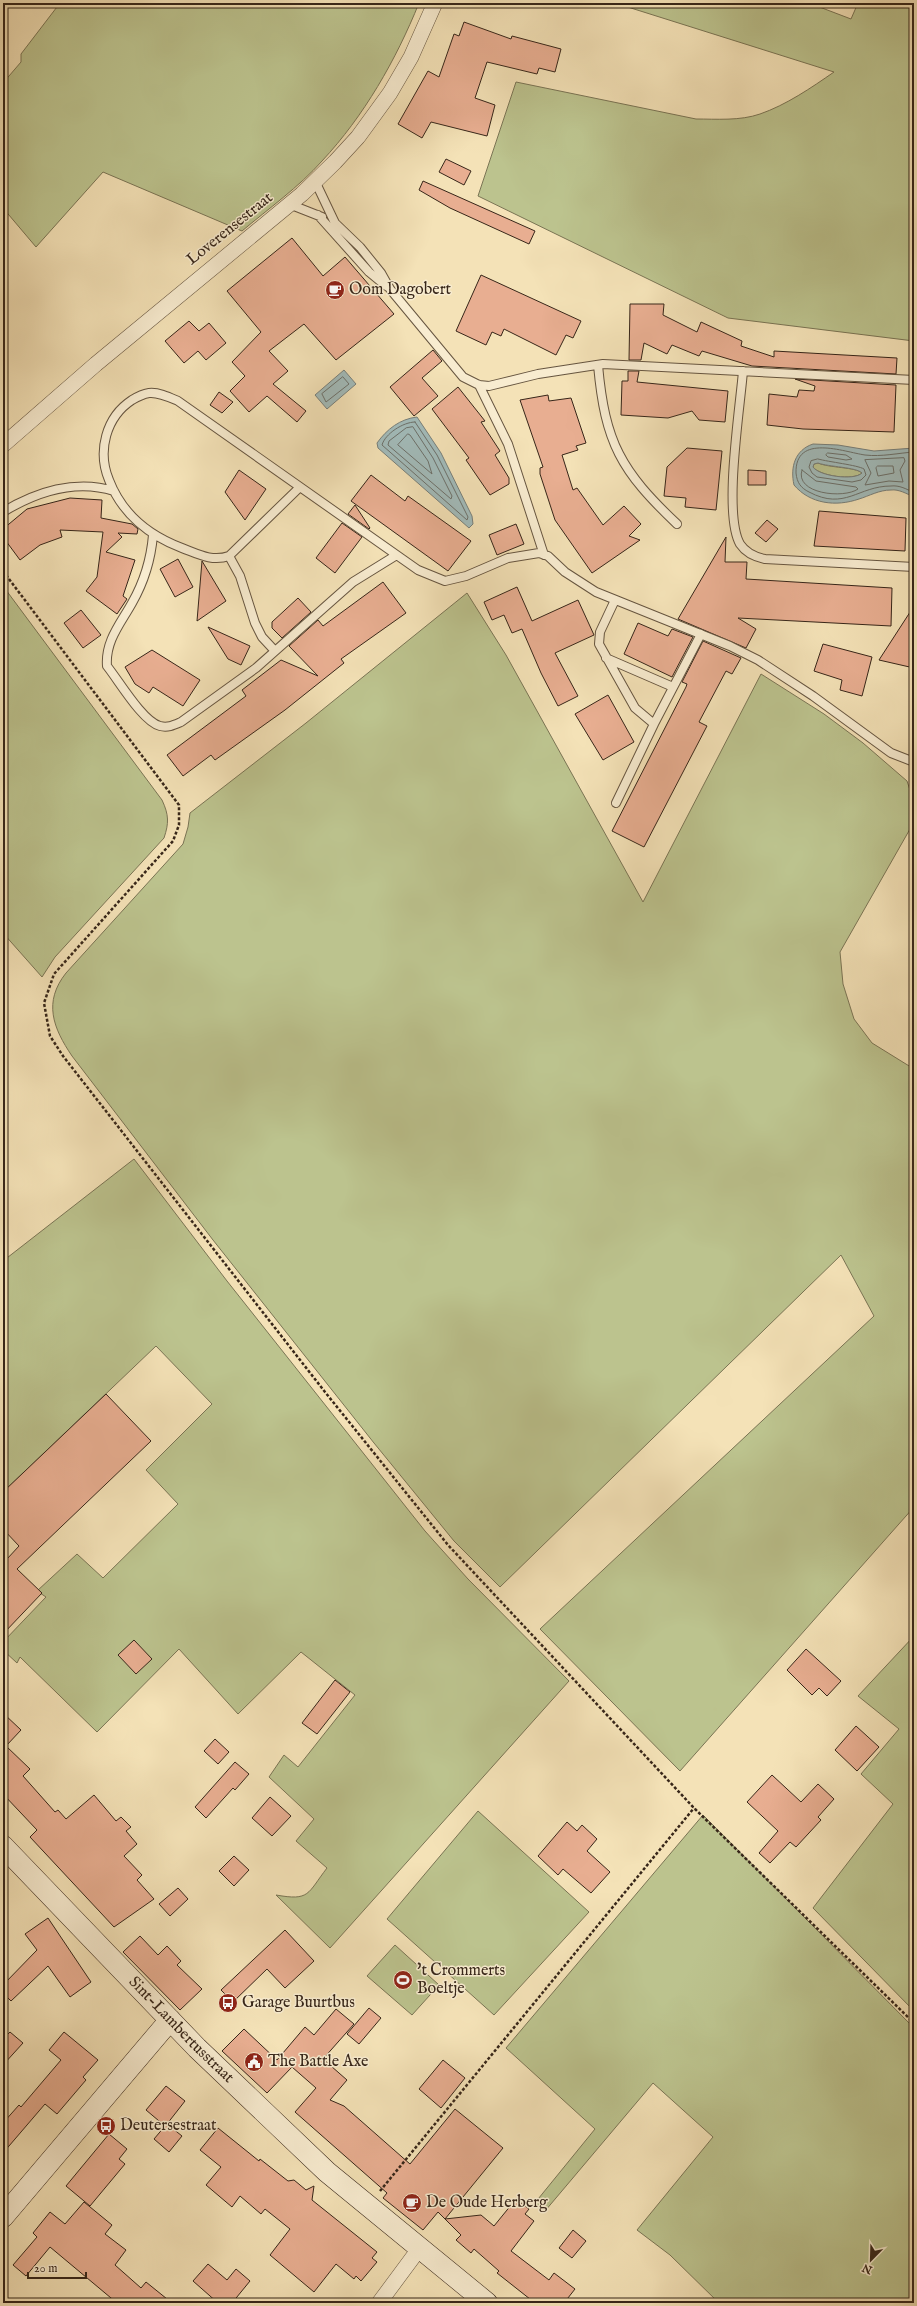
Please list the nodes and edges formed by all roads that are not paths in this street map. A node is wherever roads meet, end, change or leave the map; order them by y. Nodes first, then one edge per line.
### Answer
1 (435, 3) edge
2 (315, 181) junction
3 (289, 204) junction
4 (318, 215) junction
5 (336, 223) junction
6 (390, 289) junction
7 (598, 365) junction
8 (744, 371) junction
9 (914, 380) edge
10 (479, 386) junction
11 (3, 445) edge
12 (300, 487) junction
13 (114, 491) junction
14 (3, 512) edge
15 (677, 524) dead end
16 (154, 535) junction
17 (544, 555) junction
18 (229, 556) junction
19 (395, 556) junction
20 (914, 567) edge
21 (615, 600) junction
22 (701, 634) junction
23 (275, 651) junction
24 (606, 658) junction
25 (673, 687) junction
26 (654, 724) junction
27 (914, 762) edge
28 (616, 803) dead end
29 (3, 1846) edge
30 (170, 2020) junction
31 (3, 2218) edge
32 (419, 2249) junction
33 (379, 2303) edge
34 (487, 2303) edge

1 - 2 street, Loverensestraat
2 - 3 street, Loverensestraat
2 - 5 lane
3 - 4 lane
3 - 11 street, Loverensestraat
4 - 5 lane
4 - 6 lane
5 - 6 lane
6 - 10 lane
7 - 8 lane
7 - 10 lane
7 - 15 lane
8 - 9 lane
8 - 20 lane
10 - 17 lane
12 - 13 lane
12 - 18 lane
12 - 19 lane
13 - 14 lane
13 - 16 lane
16 - 18 lane
16 - 23 lane
17 - 19 lane
17 - 21 lane
18 - 23 lane
19 - 23 lane
21 - 22 lane
21 - 24 lane
22 - 25 lane
22 - 27 lane
24 - 25 lane
24 - 26 lane
25 - 26 lane
26 - 28 lane
29 - 30 main road, Sint-Lambertusstraat
30 - 31 main road
30 - 32 main road, Sint-Lambertusstraat
32 - 33 street
32 - 34 main road, Sint-Lambertusstraat

